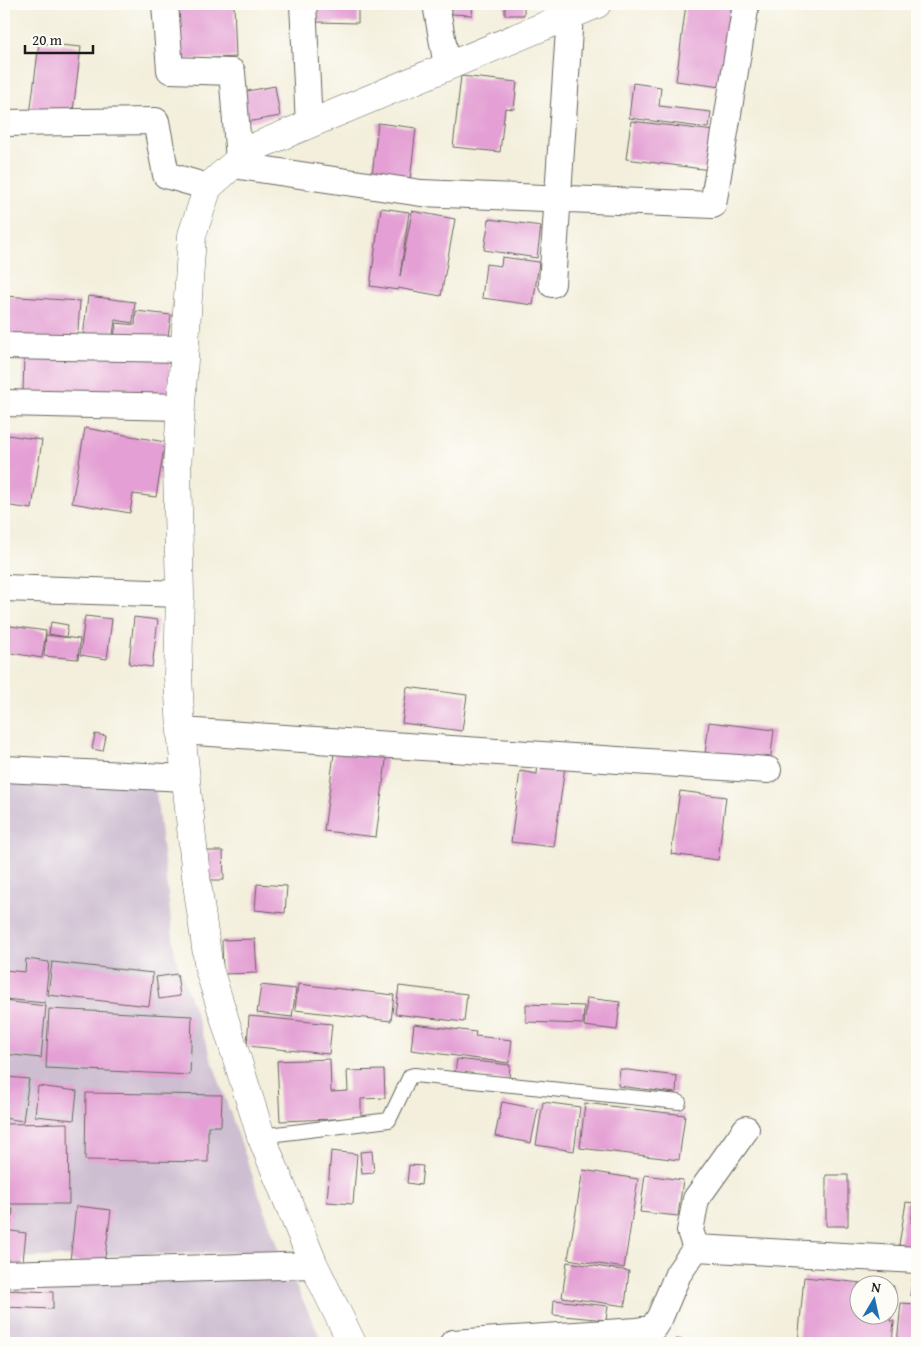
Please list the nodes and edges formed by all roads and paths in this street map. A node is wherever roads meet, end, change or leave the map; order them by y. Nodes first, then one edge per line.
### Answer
1 (165, 4) edge
2 (303, 4) edge
3 (436, 4) edge
4 (597, 4) edge
5 (746, 4) edge
6 (570, 15) junction
7 (447, 66) junction
8 (4, 122) edge
9 (309, 124) junction
10 (236, 162) junction
11 (208, 187) junction
12 (557, 199) junction
13 (552, 284) dead end
14 (4, 346) edge
15 (185, 349) junction
16 (4, 403) edge
17 (181, 407) junction
18 (4, 588) edge
19 (180, 594) junction
20 (180, 730) junction
21 (4, 769) edge
22 (768, 770) dead end
23 (185, 778) junction
24 (679, 1102) dead end
25 (746, 1129) dead end
26 (261, 1136) junction
27 (696, 1248) junction
28 (917, 1260) edge
29 (314, 1265) junction
30 (4, 1274) edge
31 (352, 1343) edge
32 (453, 1343) edge

1 - 10 street
2 - 9 street
3 - 7 street
4 - 6 street
5 - 12 street
6 - 7 street
6 - 12 street
7 - 9 street
8 - 11 street
9 - 10 street
10 - 11 street
10 - 12 street
11 - 15 street
12 - 13 street
14 - 15 street
15 - 17 street
16 - 17 street
17 - 19 street
18 - 19 street
19 - 20 street
20 - 22 street
20 - 23 street
21 - 23 street
23 - 26 street
24 - 26 lane
25 - 27 street
26 - 29 street
27 - 28 street
27 - 32 street
29 - 30 street
29 - 31 street

